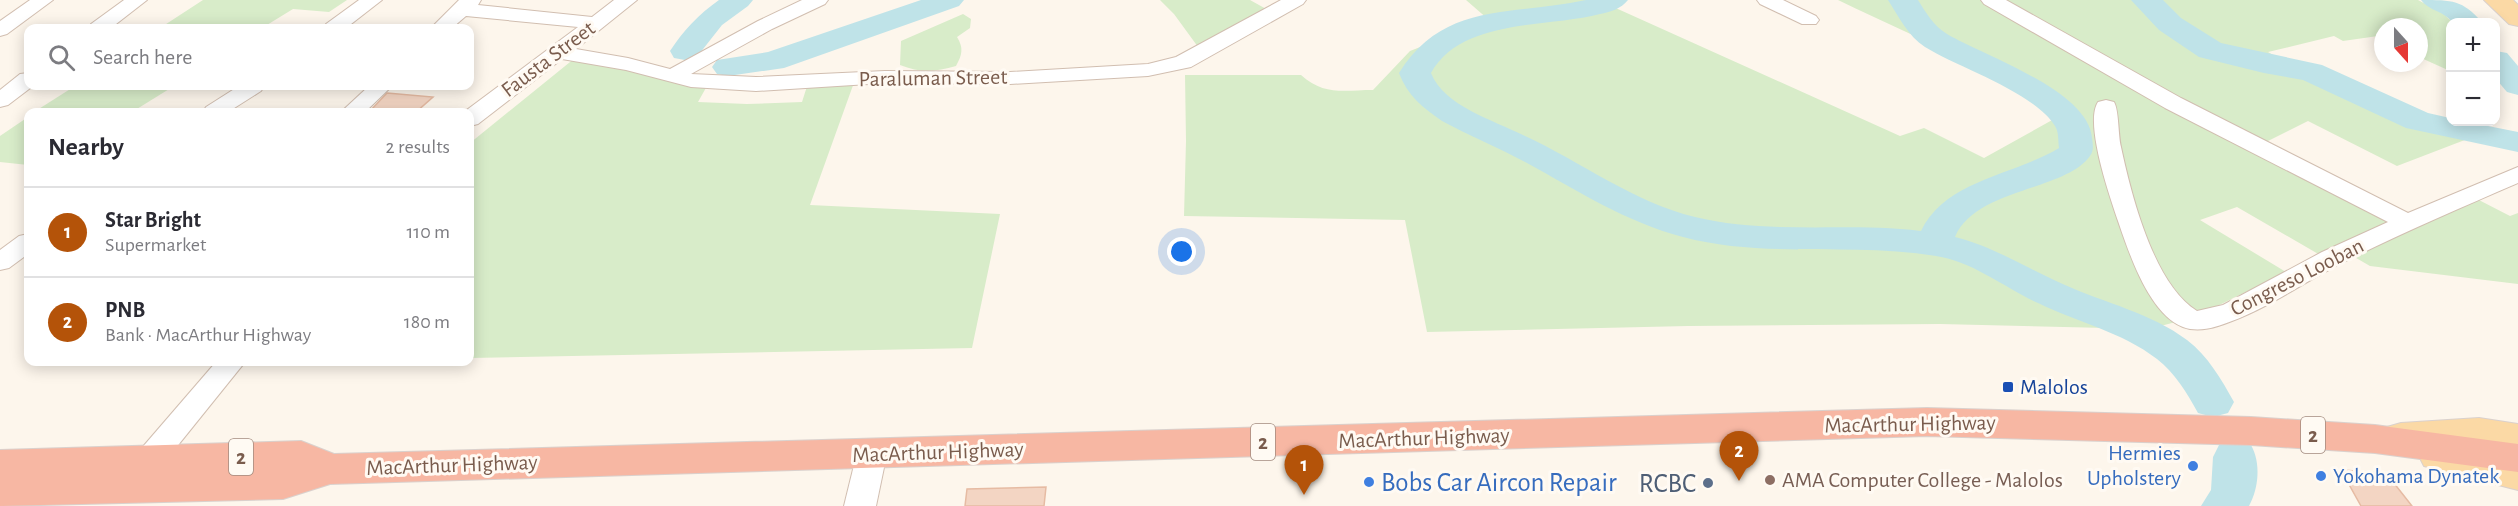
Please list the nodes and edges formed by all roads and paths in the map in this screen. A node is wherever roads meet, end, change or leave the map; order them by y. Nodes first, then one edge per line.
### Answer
1 (43, 0) edge
2 (138, 0) edge
3 (372, 0) edge
4 (627, 0) edge
5 (818, 0) edge
6 (1296, 0) edge
7 (1767, 0) edge
8 (1991, 0) edge
9 (2497, 0) edge
10 (466, 5) edge
11 (2518, 18) edge
12 (1809, 20) dead end
13 (596, 23) junction
14 (104, 24) edge
15 (339, 24) edge
16 (445, 24) edge
17 (0, 30) edge
18 (557, 52) junction
19 (673, 76) junction
20 (24, 82) edge
21 (246, 90) edge
22 (377, 90) edge
23 (3, 95) edge
24 (2106, 107) dead end
25 (220, 108) edge
26 (356, 108) edge
27 (474, 116) edge
28 (2518, 174) edge
29 (2409, 223) junction
30 (24, 245) edge
31 (0, 262) edge
32 (228, 366) edge
33 (2518, 438) edge
34 (2375, 440) junction
35 (872, 453) junction
36 (2518, 458) edge
37 (0, 465) edge
38 (138, 475) junction
39 (2518, 475) edge
40 (0, 493) edge
41 (860, 506) edge

1 - 17 street
2 - 14 street
3 - 15 street
4 - 13 street, Fausta Street
5 - 19 street
6 - 19 street, Paraluman Street
7 - 12 street
8 - 29 street
9 - 11 main road
10 - 13 street
10 - 16 street
13 - 18 street, Fausta Street
18 - 19 street, Paraluman Street
18 - 27 street, Fausta Street
20 - 23 street
21 - 25 street
22 - 26 street
24 - 29 street, Congreso Looban
28 - 29 street, Congreso Looban
30 - 31 street
32 - 38 street
33 - 34 main road, MacArthur Highway
34 - 35 highway, MacArthur Highway / 2
34 - 36 highway, MacArthur Highway / 2
34 - 39 main road, MacArthur Highway
35 - 38 highway, MacArthur Highway / 2
35 - 41 street
37 - 38 highway, MacArthur Highway / 2
38 - 40 highway, MacArthur Highway / 2

